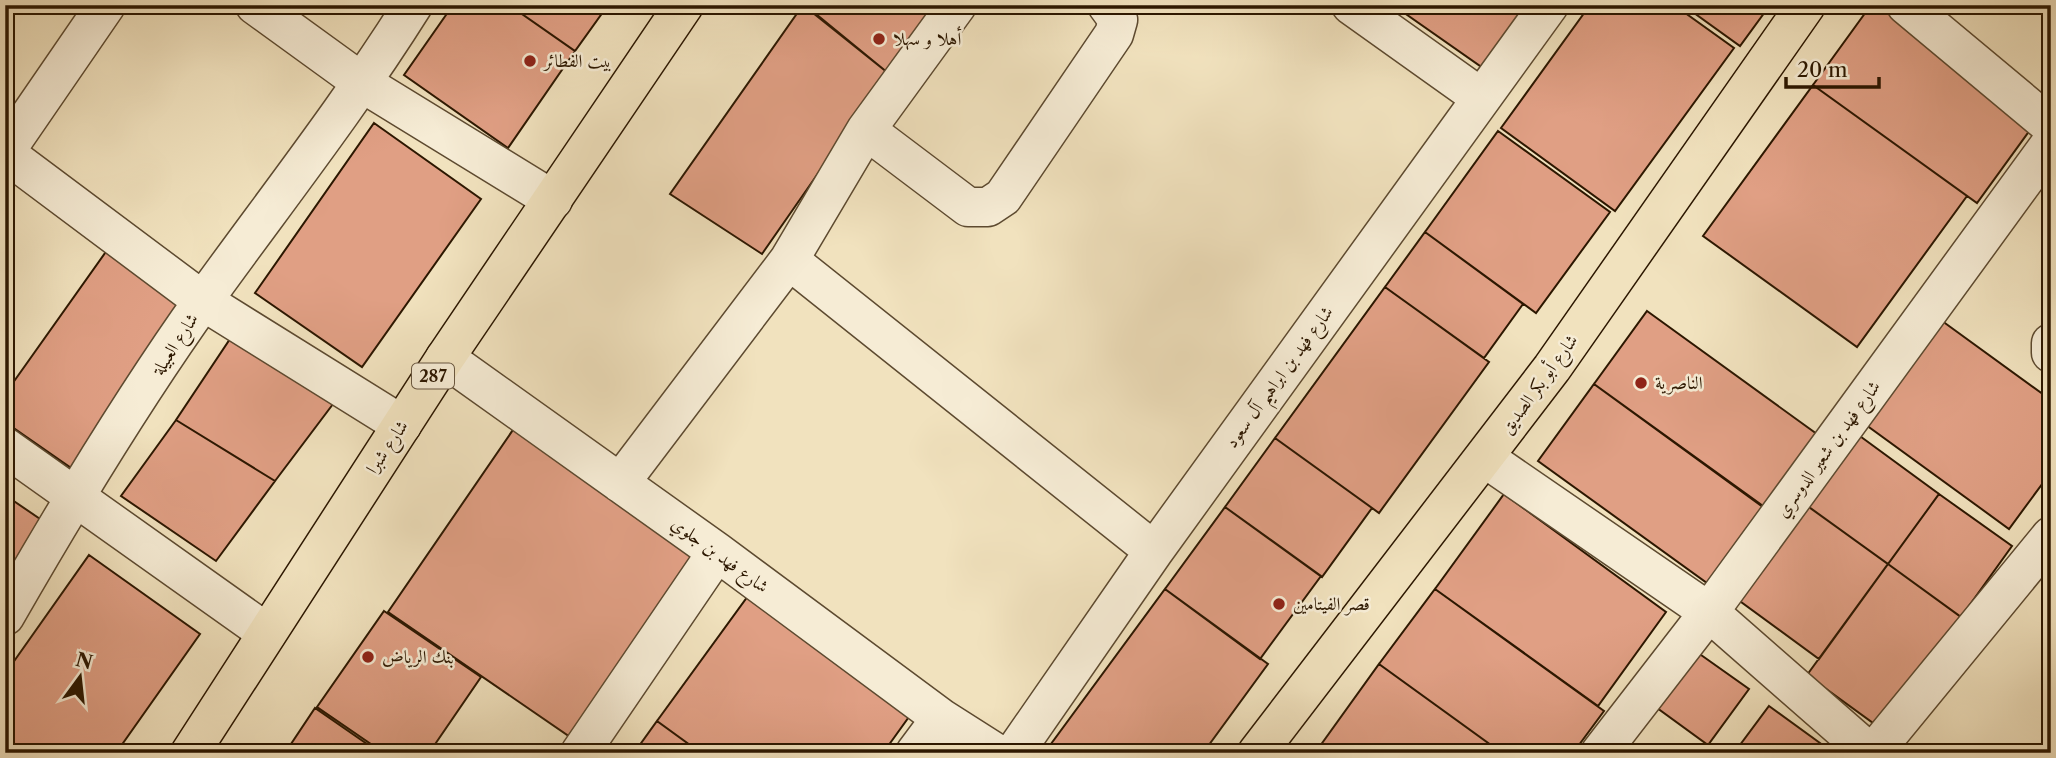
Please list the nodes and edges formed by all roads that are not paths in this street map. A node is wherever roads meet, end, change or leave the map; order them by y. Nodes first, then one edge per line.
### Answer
1 (106, 5) edge
2 (256, 5) edge
3 (414, 5) edge
4 (684, 5) edge
5 (957, 5) edge
6 (1107, 5) edge
7 (1351, 5) edge
8 (1549, 5) edge
9 (1807, 5) edge
10 (1906, 5) edge
11 (364, 84) junction
12 (1480, 97) junction
13 (2051, 126) edge
14 (866, 130) junction
15 (2051, 142) edge
16 (5, 153) edge
17 (553, 200) junction
18 (789, 260) junction
19 (203, 300) junction
20 (2051, 344) edge
21 (2051, 353) edge
22 (445, 358) junction
23 (402, 425) junction
24 (5, 447) edge
25 (1485, 458) junction
26 (620, 483) junction
27 (74, 497) junction
28 (2051, 536) edge
29 (1154, 551) junction
30 (717, 552) junction
31 (1709, 612) junction
32 (5, 616) edge
33 (267, 634) junction
34 (941, 718) junction
35 (190, 753) edge
36 (580, 753) edge
37 (915, 753) edge
38 (996, 753) edge
39 (1014, 753) edge
40 (1257, 753) edge
41 (1600, 753) edge
42 (1871, 753) edge

1 - 16 street
2 - 11 street
3 - 11 street, شارع العبيلة
4 - 17 main road, شارع شبرا / 287
5 - 14 street
6 - 14 street
7 - 12 street
8 - 12 street, شارع فهد بن ابراهيم آل سعود
9 - 25 main road, شارع أبو بكر الصديق
10 - 13 street
11 - 17 street
11 - 19 street, شارع العبيلة
12 - 29 street, شارع فهد بن ابراهيم آل سعود
14 - 18 street
15 - 31 street, شارع فهد بن شعير الدوسري
16 - 19 street
17 - 22 main road, شارع شبرا / 287
18 - 26 street
18 - 29 street
19 - 23 street
19 - 27 street, شارع العبيلة
20 - 21 street
22 - 23 main road, شارع شبرا / 287
22 - 26 street, شارع فهد بن جلوي
23 - 33 main road, شارع شبرا / 287
24 - 27 street
25 - 31 street
25 - 40 main road, شارع أبو بكر الصديق
26 - 30 street, شارع فهد بن جلوي
27 - 32 street, شارع العبيلة
27 - 33 street
28 - 42 street
29 - 39 street, شارع فهد بن ابراهيم آل سعود
30 - 34 street, شارع فهد بن جلوي
30 - 36 street
31 - 41 street, شارع فهد بن شعير الدوسري
31 - 42 street
33 - 35 main road, شارع شبرا / 287
34 - 37 street
34 - 38 street, شارع فهد بن جلوي

